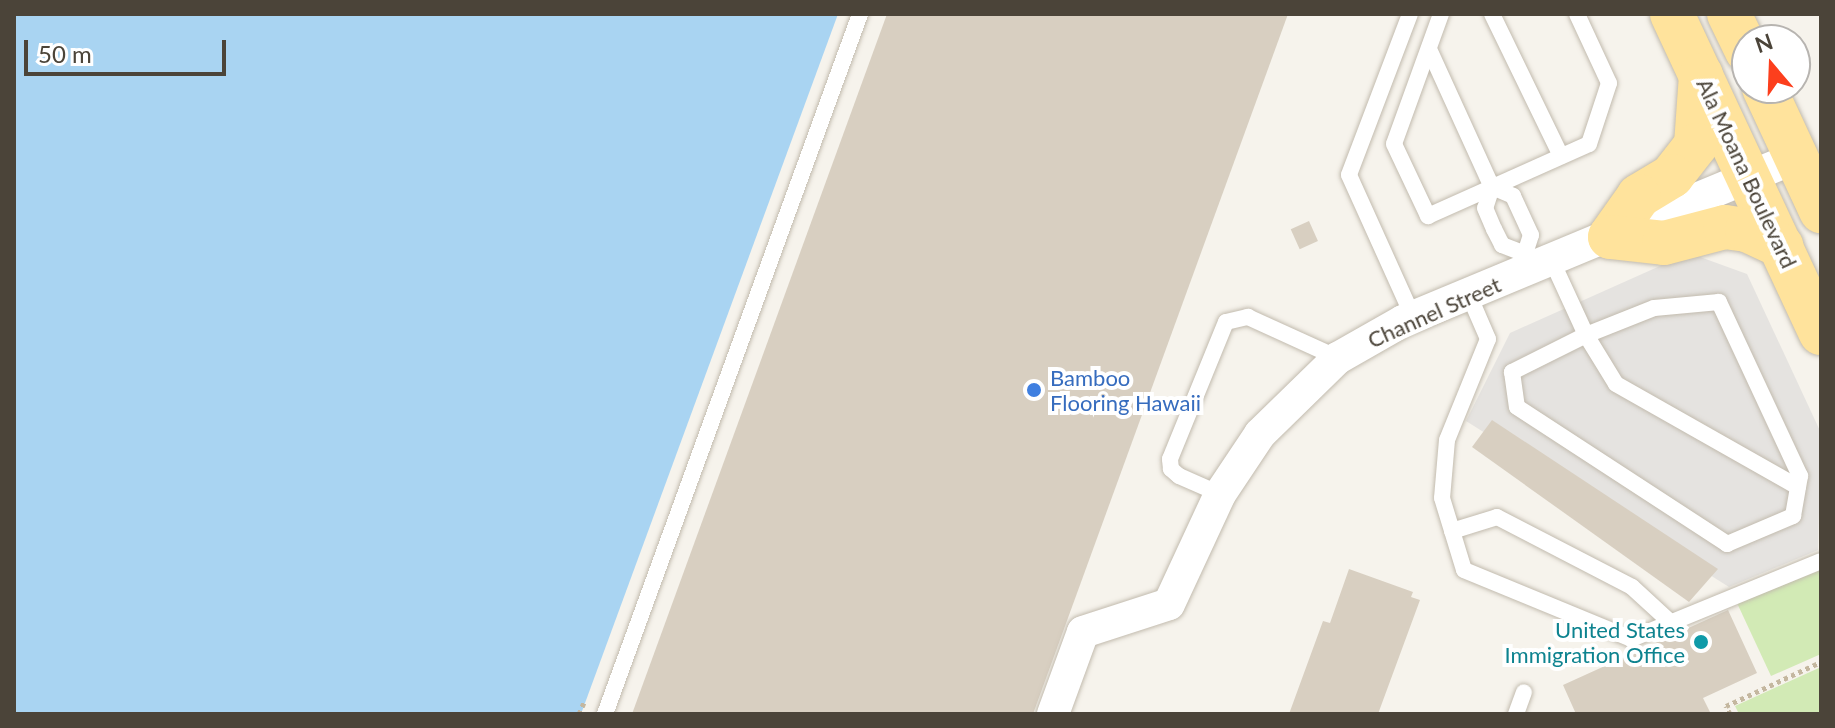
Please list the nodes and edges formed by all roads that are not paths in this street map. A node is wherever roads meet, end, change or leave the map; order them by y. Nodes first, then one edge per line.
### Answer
1 (860, 14) edge
2 (1410, 14) edge
3 (1441, 14) edge
4 (1492, 14) edge
5 (1577, 14) edge
6 (1672, 14) edge
7 (1429, 49) junction
8 (1701, 75) junction
9 (1772, 104) edge
10 (1561, 156) junction
11 (1797, 157) junction
12 (1750, 180) junction
13 (1492, 187) junction
14 (1821, 211) edge
15 (1610, 237) junction
16 (1781, 246) junction
17 (1536, 261) junction
18 (1469, 295) junction
19 (1413, 317) junction
20 (1821, 333) edge
21 (1586, 335) junction
22 (1338, 358) junction
23 (1798, 487) junction
24 (1220, 494) junction
25 (1452, 531) junction
26 (1821, 561) edge
27 (1670, 622) junction
28 (1524, 692) dead end
29 (605, 714) edge
30 (1053, 714) edge
31 (1516, 714) edge

1 - 29 lane
2 - 19 lane
3 - 7 lane
4 - 10 lane
5 - 10 lane
6 - 8 main road, Ala Moana Boulevard
7 - 13 lane
7 - 13 lane
8 - 12 main road, Ala Moana Boulevard
8 - 15 main road
9 - 11 main road
10 - 13 lane
11 - 12 street, Channel Street
11 - 14 main road
12 - 15 street, Channel Street
12 - 16 main road, Ala Moana Boulevard
13 - 17 lane
13 - 17 lane
15 - 16 main road
15 - 17 street, Channel Street
16 - 20 main road, Ala Moana Boulevard
17 - 18 street, Channel Street
17 - 21 lane
18 - 19 street, Channel Street
18 - 25 lane
19 - 22 street, Channel Street
21 - 23 lane
21 - 23 lane
21 - 23 lane
22 - 24 street, Channel Street
22 - 24 lane
24 - 30 street, Channel Street
25 - 27 lane
25 - 27 lane
26 - 27 lane
28 - 31 lane

